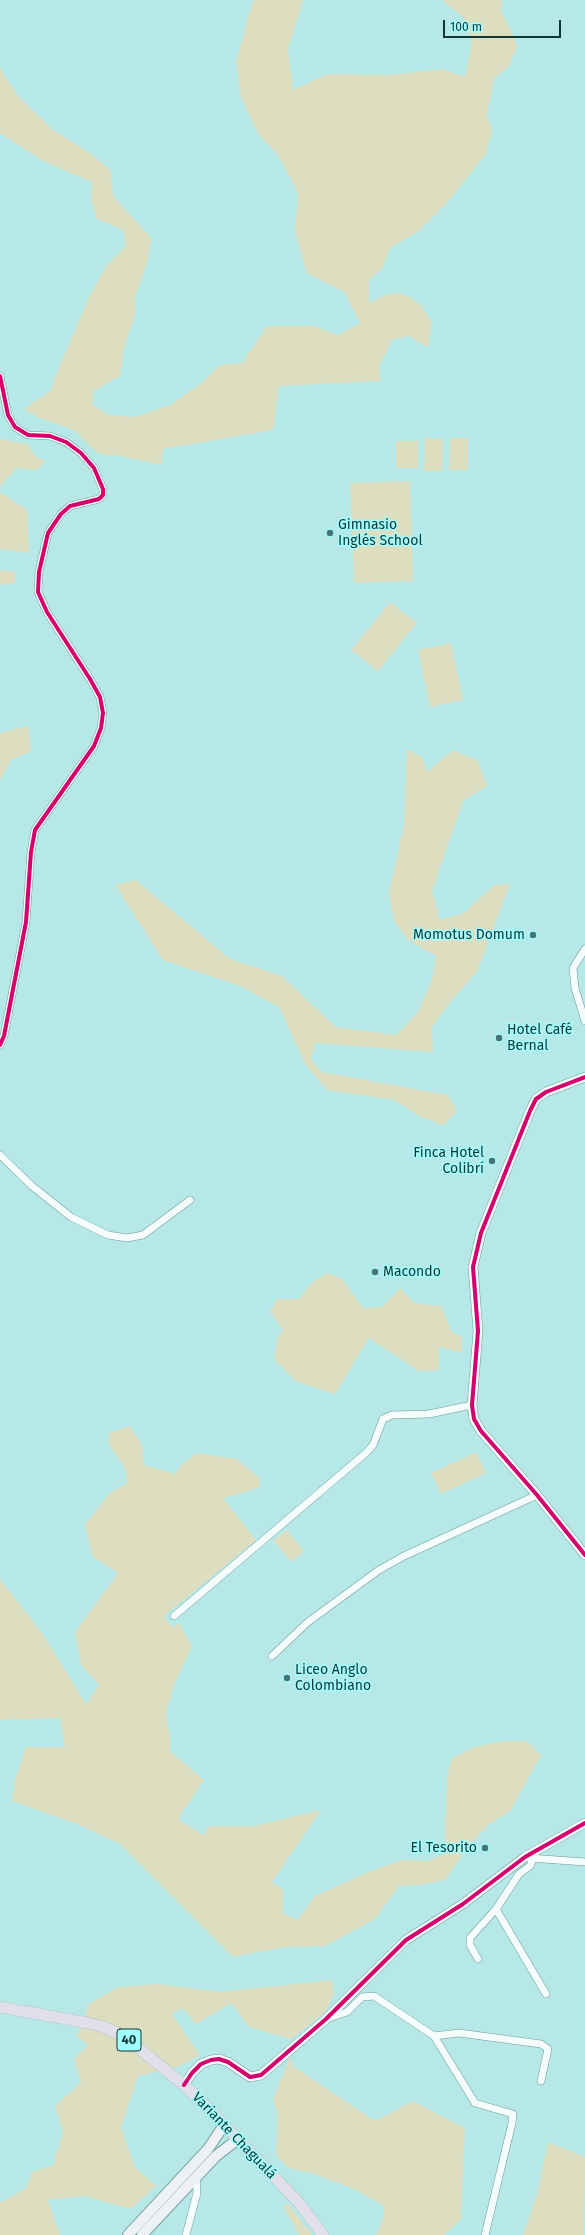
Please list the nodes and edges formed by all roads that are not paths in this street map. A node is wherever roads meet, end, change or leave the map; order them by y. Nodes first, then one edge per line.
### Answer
1 (0, 376) edge
2 (585, 949) edge
3 (585, 1021) edge
4 (0, 1045) edge
5 (585, 1078) edge
6 (0, 1155) edge
7 (190, 1200) dead end
8 (472, 1405) junction
9 (537, 1495) junction
10 (585, 1554) edge
11 (174, 1616) dead end
12 (272, 1656) dead end
13 (585, 1823) edge
14 (529, 1858) junction
15 (585, 1862) edge
16 (496, 1909) junction
17 (478, 1959) dead end
18 (546, 1994) dead end
19 (0, 2007) edge
20 (326, 2019) junction
21 (434, 2036) junction
22 (541, 2081) dead end
23 (184, 2085) junction
24 (224, 2125) junction
25 (238, 2139) junction
26 (196, 2177) junction
27 (128, 2235) edge
28 (142, 2235) edge
29 (186, 2235) edge
30 (323, 2235) edge
31 (485, 2235) edge

1 - 4 street
2 - 3 street
5 - 8 street
6 - 7 street
8 - 9 street
8 - 11 street
9 - 10 street
9 - 12 street
13 - 14 street
14 - 15 street
14 - 16 street
14 - 20 street
16 - 17 street
16 - 18 street
19 - 23 highway, Variante Chagualá / 40
20 - 21 street
20 - 23 street
21 - 22 street
21 - 31 street
23 - 24 highway, Variante Chagualá / 40
24 - 25 highway, Variante Chagualá / 40
24 - 27 main road
25 - 26 main road
25 - 30 highway, Variante Chagualá / 40
26 - 28 main road
26 - 29 street

